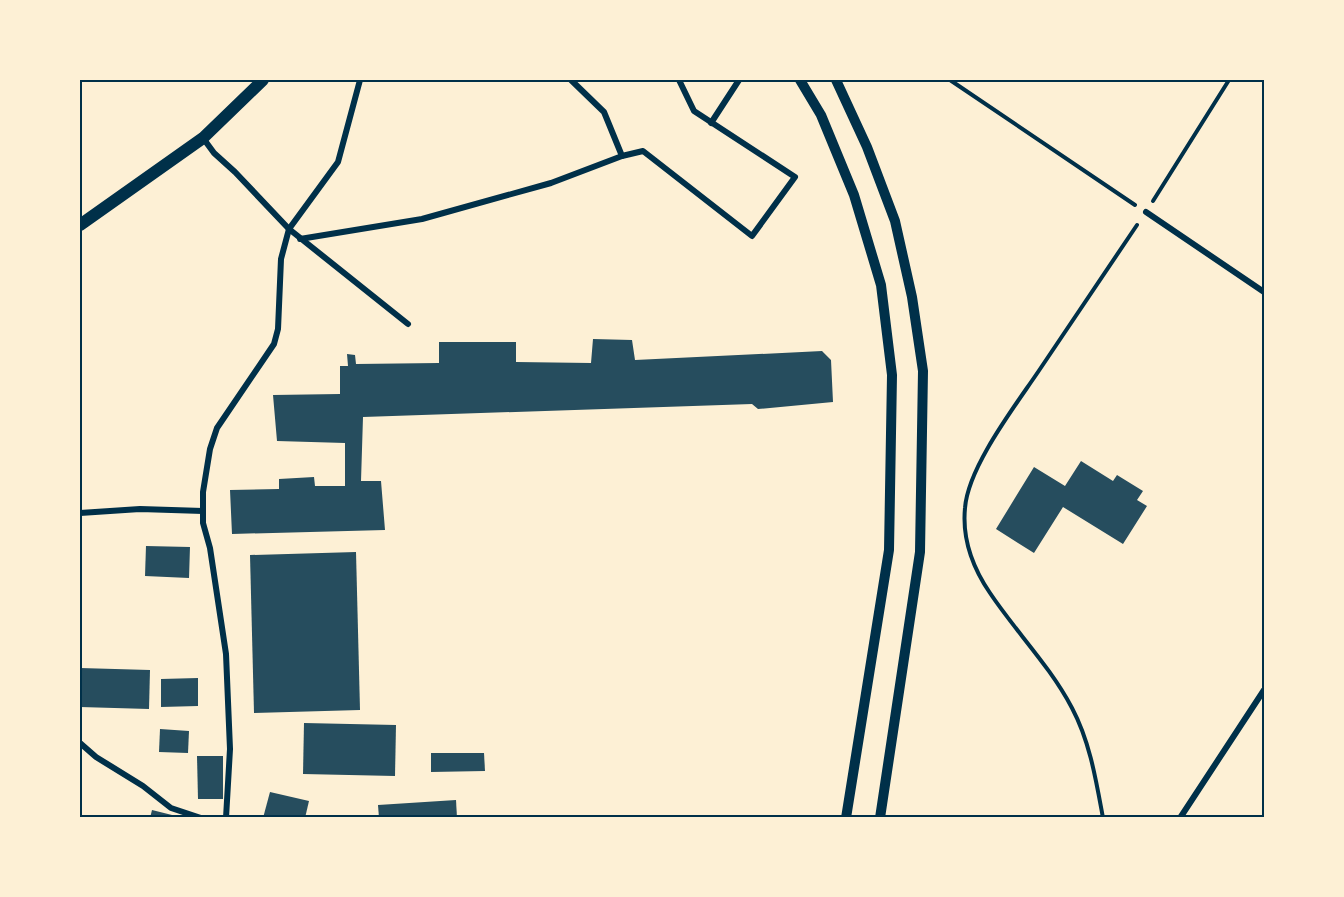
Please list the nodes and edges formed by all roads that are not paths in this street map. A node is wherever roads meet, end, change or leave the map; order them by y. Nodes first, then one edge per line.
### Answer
1 (263, 80) edge
2 (360, 80) edge
3 (571, 80) edge
4 (679, 80) edge
5 (739, 80) edge
6 (800, 80) edge
7 (836, 80) edge
8 (711, 123) junction
9 (203, 138) junction
10 (622, 156) junction
11 (1146, 212) road end
12 (80, 225) edge
13 (288, 229) junction
14 (300, 239) junction
15 (1264, 292) edge
16 (408, 324) dead end
17 (203, 512) junction
18 (80, 513) edge
19 (1264, 690) edge
20 (80, 742) edge
21 (201, 818) edge
22 (226, 818) edge
23 (846, 818) edge
24 (880, 818) edge
25 (1180, 818) edge

1 - 9 main road
2 - 13 street
3 - 10 street
4 - 8 street
5 - 8 street
6 - 23 street
7 - 24 street
8 - 10 street
9 - 12 main road
9 - 13 street
10 - 14 street
11 - 15 street
13 - 14 street
13 - 17 street
14 - 16 street
17 - 18 street
17 - 22 street
19 - 25 street
20 - 21 street

